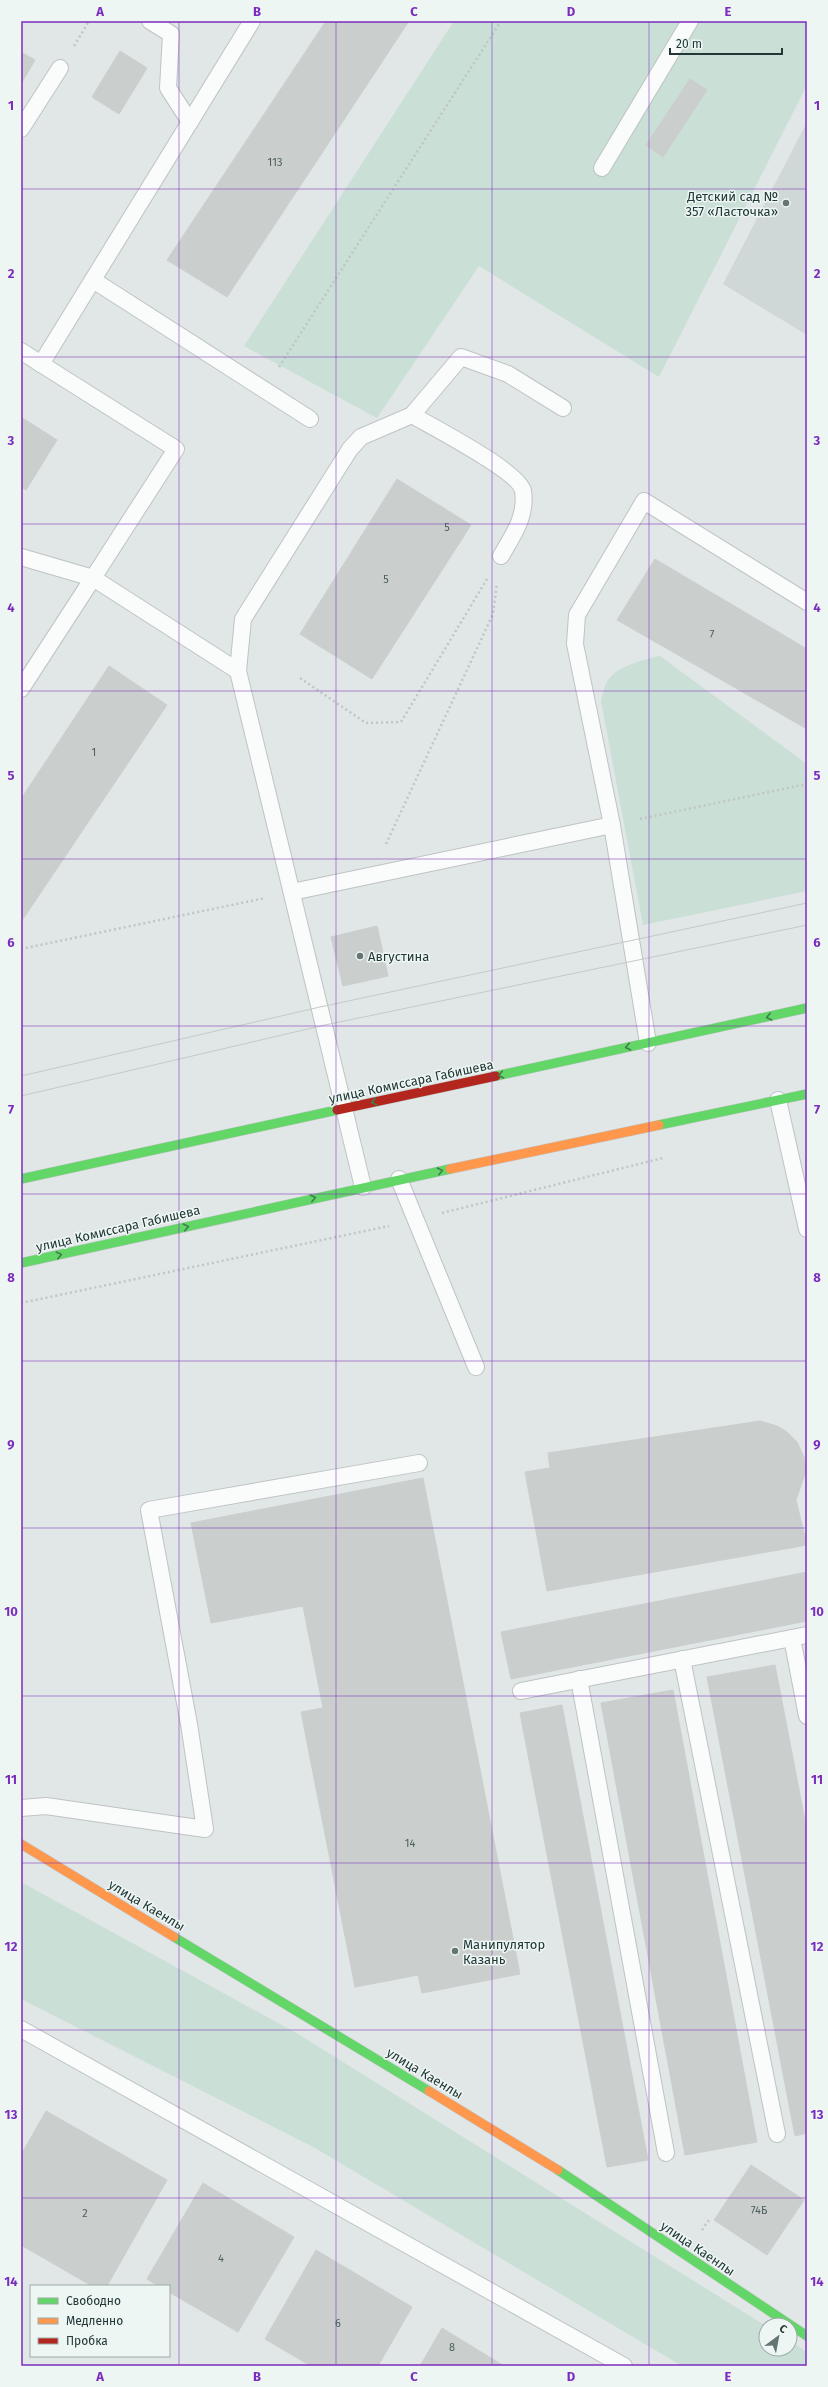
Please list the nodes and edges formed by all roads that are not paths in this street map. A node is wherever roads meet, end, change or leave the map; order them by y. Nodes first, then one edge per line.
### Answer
1 (150, 21) edge
2 (252, 21) edge
3 (690, 21) edge
4 (60, 68) dead end
5 (190, 122) junction
6 (21, 129) edge
7 (602, 168) dead end
8 (93, 280) junction
9 (21, 351) edge
10 (41, 364) junction
11 (564, 408) dead end
12 (412, 415) junction
13 (310, 419) dead end
14 (501, 556) road end
15 (21, 557) edge
16 (93, 578) junction
17 (807, 602) edge
18 (238, 671) junction
19 (21, 689) edge
20 (612, 825) junction
21 (292, 892) junction
22 (807, 1008) edge
23 (648, 1043) junction
24 (807, 1094) edge
25 (778, 1100) junction
26 (345, 1109) junction
27 (21, 1179) edge
28 (399, 1180) junction
29 (363, 1187) junction
30 (807, 1229) edge
31 (21, 1263) edge
32 (476, 1367) dead end
33 (419, 1463) dead end
34 (799, 1636) edge
35 (682, 1659) junction
36 (579, 1679) junction
37 (522, 1691) dead end
38 (807, 1716) edge
39 (21, 1808) edge
40 (21, 1844) edge
41 (21, 2030) edge
42 (777, 2134) dead end
43 (666, 2154) dead end
44 (807, 2336) edge
45 (624, 2366) edge

1 - 5 lane
2 - 5 lane
3 - 7 lane
4 - 6 lane
5 - 8 lane
8 - 10 lane
8 - 13 lane
9 - 10 lane
10 - 16 lane
11 - 12 lane
12 - 14 lane
12 - 18 lane
15 - 16 lane
16 - 18 lane
16 - 19 lane
17 - 20 lane
18 - 21 lane
20 - 21 lane
20 - 23 lane
21 - 26 lane
22 -> 23 street, улица Комиссара Габишева
23 -> 26 street, улица Комиссара Габишева
24 - 25 street, улица Комиссара Габишева
28 -> 25 street, улица Комиссара Габишева
25 - 30 lane
26 - 27 street, улица Комиссара Габишева
26 - 29 lane
28 - 29 street, улица Комиссара Габишева
28 - 32 lane
31 -> 29 street, улица Комиссара Габишева
33 - 39 lane
34 - 35 lane
34 - 38 lane
35 - 36 lane
35 - 42 lane
36 - 37 lane
36 - 43 lane
40 - 44 street, улица Каенлы
41 - 45 lane

